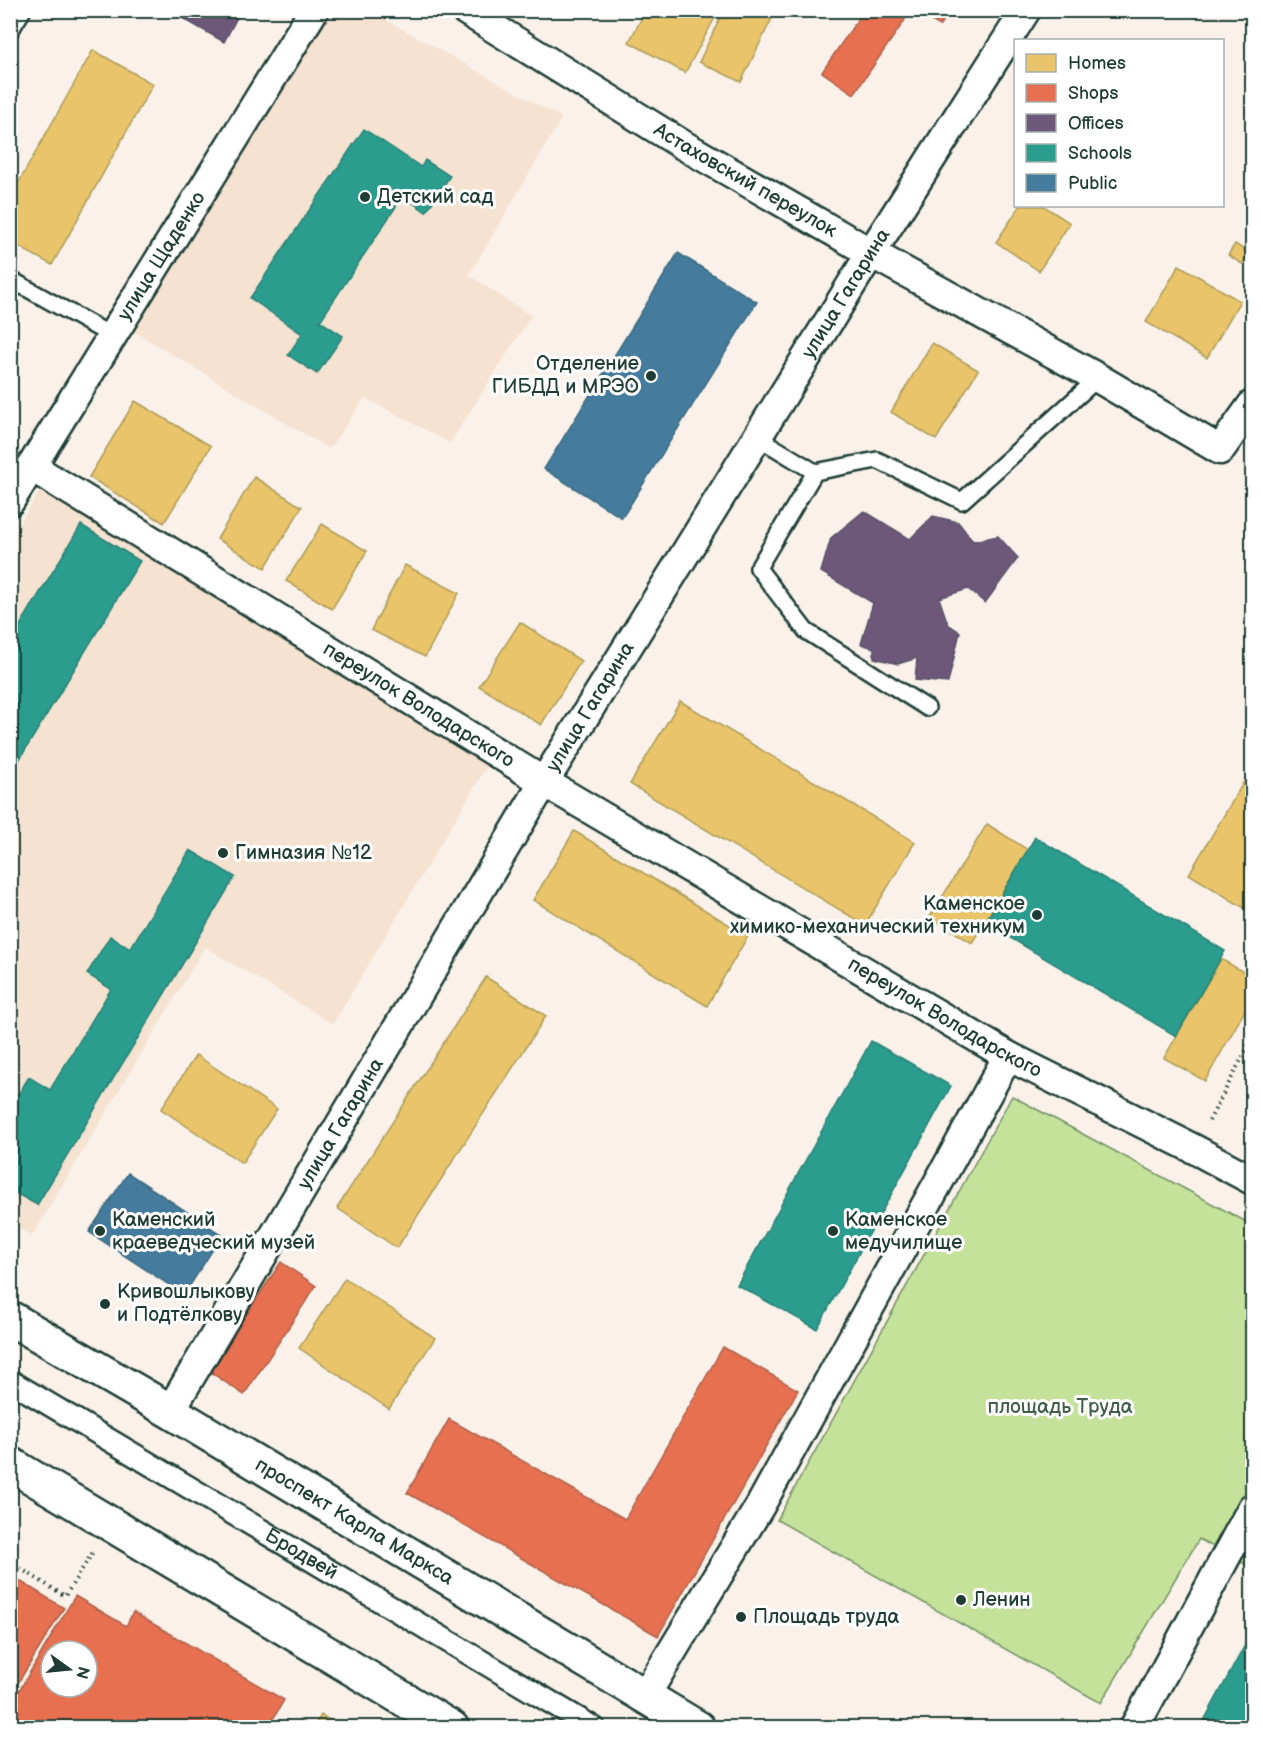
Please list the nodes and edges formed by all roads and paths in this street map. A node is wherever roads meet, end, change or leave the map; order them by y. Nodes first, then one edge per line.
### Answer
1 (22, 10) edge
2 (314, 10) edge
3 (465, 10) edge
4 (1026, 10) edge
5 (10, 31) edge
6 (871, 253) junction
7 (10, 279) edge
8 (112, 336) junction
9 (1098, 378) junction
10 (1252, 405) edge
11 (757, 437) junction
12 (32, 467) junction
13 (815, 472) junction
14 (10, 501) edge
15 (927, 708) dead end
16 (544, 782) junction
17 (1252, 1039) edge
18 (1008, 1056) junction
19 (1194, 1149) junction
20 (1252, 1180) edge
21 (10, 1318) edge
22 (10, 1381) edge
23 (170, 1411) junction
24 (10, 1464) edge
25 (1250, 1517) edge
26 (111, 1524) junction
27 (10, 1562) edge
28 (645, 1696) junction
29 (452, 1728) edge
30 (594, 1728) edge
31 (698, 1728) edge
32 (1134, 1728) edge

1 - 5 lane
2 - 8 street, улица Щаденко
3 - 6 street, Астаховский переулок
4 - 6 street, улица Гагарина
6 - 9 street, Астаховский переулок
6 - 11 street, улица Гагарина
7 - 8 lane
8 - 12 street, улица Щаденко
9 - 10 street, Астаховский переулок
9 - 13 lane
11 - 13 lane
11 - 16 street, улица Гагарина
12 - 14 street, улица Щаденко
12 - 16 street, переулок Володарского
13 - 15 lane
16 - 18 street, переулок Володарского
16 - 23 street, улица Гагарина
17 - 19 path
18 - 19 street, переулок Володарского
18 - 28 street
19 - 20 street, переулок Володарского
21 - 23 street, проспект Карла Маркса
22 - 30 street, Бродвей
23 - 28 street, проспект Карла Маркса
24 - 26 street
25 - 32 street
26 - 27 path
26 - 29 street
28 - 31 street, проспект Карла Маркса

